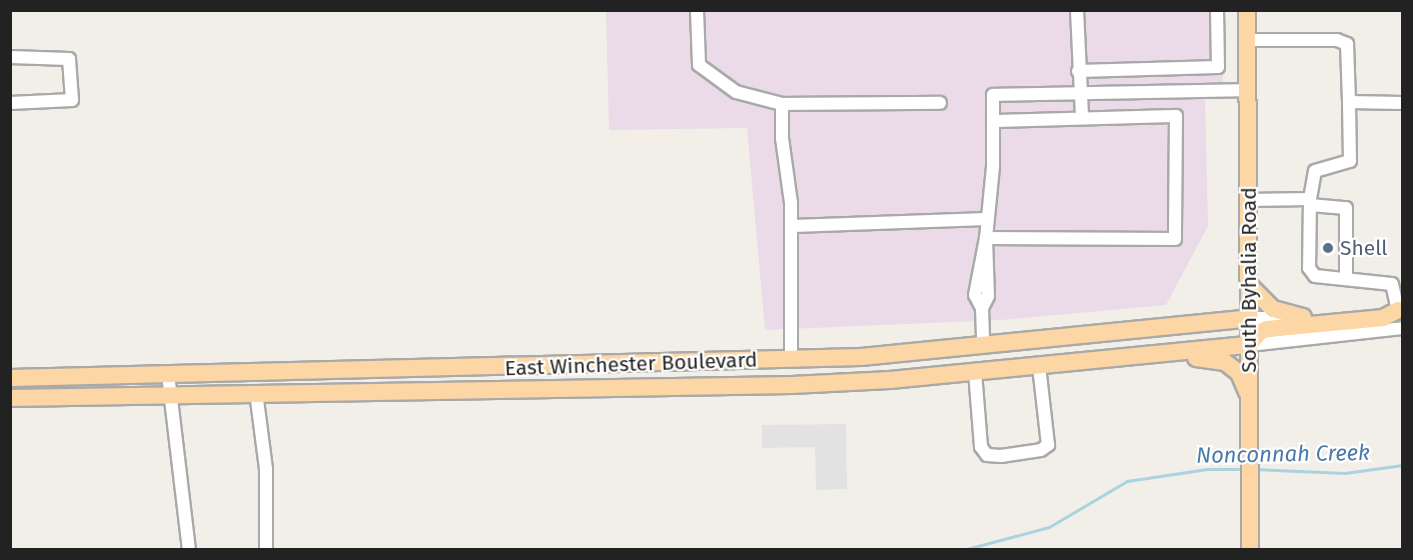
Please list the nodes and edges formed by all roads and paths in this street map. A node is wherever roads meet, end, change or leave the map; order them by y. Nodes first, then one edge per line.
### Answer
1 (697, 10) edge
2 (1077, 10) edge
3 (1217, 10) edge
4 (1247, 10) edge
5 (1247, 40) junction
6 (10, 57) edge
7 (1078, 71) junction
8 (1247, 90) junction
9 (1083, 93) junction
10 (1349, 102) junction
11 (10, 103) edge
12 (940, 103) dead end
13 (1402, 103) edge
14 (782, 104) junction
15 (1082, 118) junction
16 (993, 121) junction
17 (1248, 200) junction
18 (1310, 202) junction
19 (987, 219) junction
20 (792, 226) junction
21 (986, 238) junction
22 (1346, 277) junction
23 (1249, 285) junction
24 (1400, 310) edge
25 (1303, 317) junction
26 (1250, 318) junction
27 (1402, 328) edge
28 (1249, 345) junction
29 (983, 346) junction
30 (791, 359) junction
31 (1068, 363) junction
32 (1039, 366) junction
33 (975, 372) junction
34 (168, 374) junction
35 (10, 378) edge
36 (256, 392) junction
37 (169, 394) junction
38 (10, 398) edge
39 (1250, 399) junction
40 (189, 549) edge
41 (266, 549) edge
42 (1250, 549) edge

1 - 14 street
2 - 7 street
3 - 7 street
4 - 5 main road, South Byhalia Road
5 - 8 main road, South Byhalia Road
5 - 10 street
6 - 11 street
7 - 9 street
8 - 9 street
8 - 17 main road, South Byhalia Road
9 - 15 street
9 - 16 street
10 - 13 street
10 - 18 street
12 - 14 street
14 - 20 street
15 - 16 street
15 - 21 street
16 - 19 street
17 - 18 street
17 - 23 main road, South Byhalia Road
18 - 22 street
18 - 22 street
19 - 20 street
19 - 21 street
20 - 30 street
21 - 29 street
22 - 24 street
23 - 25 main road
23 - 26 main road, South Byhalia Road
24 - 25 street
24 - 28 main road
25 - 26 street
26 - 28 main road, South Byhalia Road
26 - 29 main road, East Winchester Boulevard
26 - 31 main road
27 - 28 street
28 - 31 main road, East Winchester Boulevard
28 - 39 main road, South Byhalia Road
29 - 30 main road, East Winchester Boulevard
29 - 33 main road
30 - 34 main road, East Winchester Boulevard
31 - 32 main road, East Winchester Boulevard
31 - 39 main road
32 - 33 main road, East Winchester Boulevard
32 - 33 street
33 - 36 main road, East Winchester Boulevard
34 - 35 main road, East Winchester Boulevard
34 - 37 street
36 - 37 main road, East Winchester Boulevard
36 - 41 street
37 - 38 main road, East Winchester Boulevard
37 - 40 street
39 - 42 main road, South Byhalia Road

